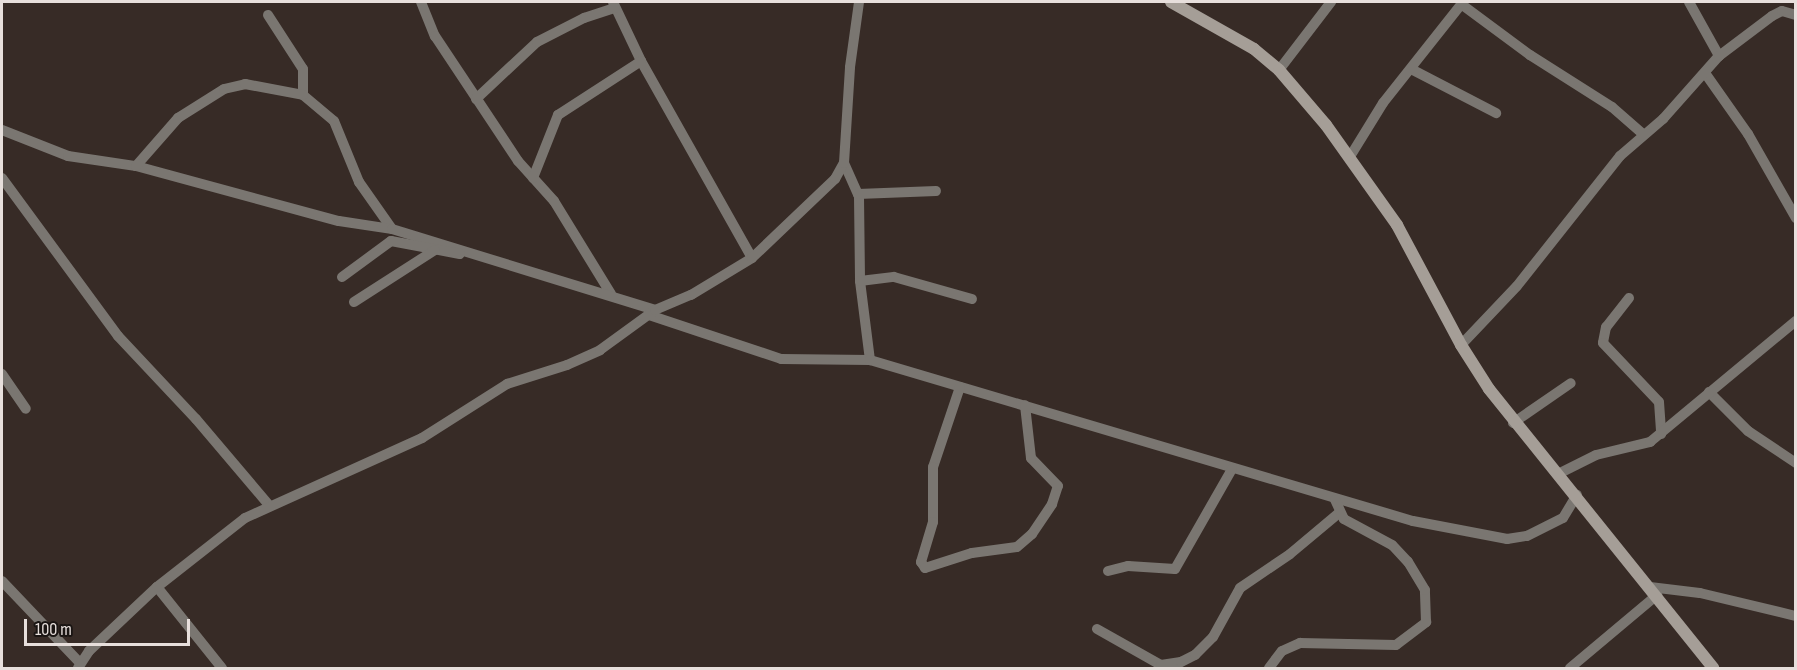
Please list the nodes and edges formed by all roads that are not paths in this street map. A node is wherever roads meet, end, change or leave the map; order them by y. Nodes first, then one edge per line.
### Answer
1 (421, 2) edge
2 (859, 2) edge
3 (1171, 2) edge
4 (1331, 2) edge
5 (1689, 2) edge
6 (1462, 3) edge
7 (614, 5) edge
8 (268, 15) dead end
9 (1796, 15) edge
10 (1719, 56) junction
11 (640, 62) junction
12 (1411, 69) junction
13 (1279, 70) junction
14 (1705, 73) junction
15 (303, 95) junction
16 (476, 99) junction
17 (1496, 113) dead end
18 (2, 130) edge
19 (1643, 134) junction
20 (1351, 155) junction
21 (844, 163) junction
22 (136, 166) junction
23 (2, 178) edge
24 (533, 178) junction
25 (936, 191) dead end
26 (858, 194) junction
27 (1796, 218) edge
28 (392, 229) junction
29 (435, 250) junction
30 (466, 251) junction
31 (752, 258) junction
32 (342, 277) dead end
33 (860, 281) junction
34 (611, 294) junction
35 (1629, 298) dead end
36 (972, 299) dead end
37 (354, 302) dead end
38 (652, 312) junction
39 (1796, 321) edge
40 (1461, 345) junction
41 (870, 360) junction
42 (2, 374) edge
43 (1571, 382) dead end
44 (960, 387) junction
45 (1709, 392) junction
46 (1025, 405) junction
47 (26, 409) dead end
48 (1513, 423) junction
49 (1661, 434) junction
50 (1796, 463) edge
51 (1232, 469) junction
52 (1558, 474) junction
53 (1577, 495) junction
54 (1335, 500) junction
55 (268, 504) junction
56 (1339, 513) junction
57 (1108, 571) dead end
58 (2, 581) edge
59 (157, 587) junction
60 (1653, 591) junction
61 (1796, 616) edge
62 (1097, 629) dead end
63 (79, 666) edge
64 (222, 669) edge
65 (1269, 669) edge
66 (1570, 669) edge
67 (1713, 669) edge

1 - 16 street
2 - 21 street
3 - 13 main road
4 - 13 street
5 - 10 street
6 - 12 street
6 - 19 street
7 - 11 street
7 - 16 street
8 - 15 street
9 - 10 street
10 - 14 street
11 - 24 street
11 - 31 street
12 - 17 street
12 - 20 street
13 - 20 main road
14 - 19 street
14 - 27 street
15 - 22 street
15 - 28 street
16 - 24 street
18 - 22 street
19 - 40 street
20 - 40 main road
21 - 26 street
21 - 31 street
22 - 28 street
23 - 55 street
24 - 34 street
25 - 26 street
26 - 33 street
28 - 30 street
29 - 30 street
29 - 32 street
29 - 37 street
30 - 34 street
31 - 38 street
33 - 36 street
33 - 41 street
34 - 38 street
35 - 49 street
38 - 41 street
38 - 55 street
39 - 45 street
40 - 48 main road
41 - 44 street
42 - 47 street
43 - 48 street
44 - 46 street
44 - 46 street
45 - 49 street
45 - 50 street
46 - 51 street
48 - 52 main road
49 - 52 street
51 - 54 street
51 - 57 street
52 - 53 main road
53 - 54 street
53 - 60 main road
54 - 56 street
55 - 59 street
56 - 62 street
56 - 65 street
58 - 63 street
59 - 63 street
59 - 64 street
60 - 61 street
60 - 66 street
60 - 67 main road

